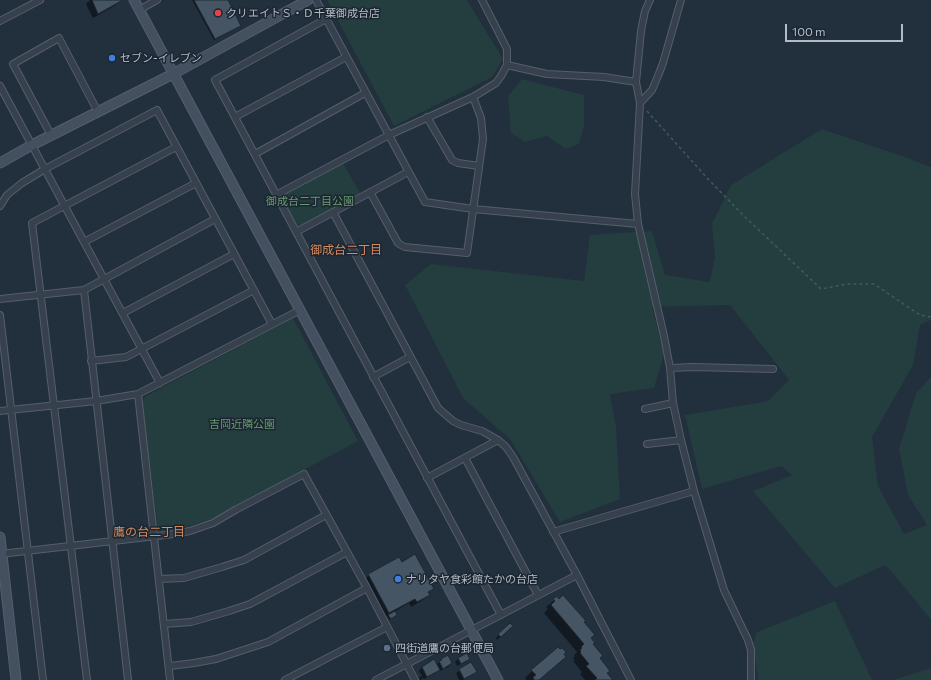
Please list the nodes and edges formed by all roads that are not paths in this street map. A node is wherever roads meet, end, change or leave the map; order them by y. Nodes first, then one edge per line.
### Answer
1 (40, 0) edge
2 (134, 0) edge
3 (157, 0) edge
4 (308, 0) edge
5 (316, 0) edge
6 (482, 0) edge
7 (650, 0) edge
8 (681, 0) edge
9 (33, 2) edge
10 (139, 10) junction
11 (326, 19) junction
12 (0, 21) edge
13 (346, 57) junction
14 (506, 65) junction
15 (173, 74) junction
16 (636, 82) junction
17 (0, 86) edge
18 (365, 93) junction
19 (473, 97) junction
20 (640, 103) junction
21 (98, 112) junction
22 (235, 117) junction
23 (427, 117) junction
24 (51, 135) junction
25 (389, 135) junction
26 (32, 145) junction
27 (176, 147) junction
28 (254, 154) junction
29 (0, 163) edge
30 (479, 166) junction
31 (45, 168) junction
32 (408, 172) junction
33 (196, 183) junction
34 (370, 192) junction
35 (276, 195) junction
36 (0, 206) edge
37 (65, 206) junction
38 (473, 210) junction
39 (333, 212) junction
40 (215, 219) junction
41 (638, 224) junction
42 (296, 232) junction
43 (84, 242) junction
44 (234, 254) junction
45 (104, 279) junction
46 (84, 290) junction
47 (254, 290) junction
48 (41, 295) junction
49 (0, 299) edge
50 (300, 310) junction
51 (123, 313) junction
52 (0, 315) edge
53 (272, 324) junction
54 (142, 349) junction
55 (410, 357) junction
56 (91, 361) junction
57 (670, 368) junction
58 (773, 369) dead end
59 (373, 377) junction
60 (160, 383) junction
61 (138, 394) junction
62 (96, 401) junction
63 (673, 403) junction
64 (54, 405) junction
65 (645, 409) dead end
66 (11, 410) junction
67 (0, 411) edge
68 (498, 440) junction
69 (681, 440) junction
70 (647, 444) dead end
71 (464, 458) junction
72 (427, 478) junction
73 (694, 491) junction
74 (326, 515) junction
75 (553, 532) junction
76 (154, 536) junction
77 (0, 537) edge
78 (112, 541) junction
79 (71, 545) junction
80 (28, 550) junction
81 (347, 552) junction
82 (1, 553) edge
83 (577, 575) junction
84 (159, 579) junction
85 (367, 588) junction
86 (538, 595) junction
87 (3, 602) edge
88 (501, 615) junction
89 (164, 624) junction
90 (387, 627) junction
91 (471, 629) junction
92 (406, 664) junction
93 (170, 666) junction
94 (16, 680) edge
95 (43, 680) edge
96 (87, 680) edge
97 (128, 680) edge
98 (170, 680) edge
99 (285, 680) edge
100 (376, 680) edge
101 (415, 680) edge
102 (498, 680) edge
103 (631, 680) edge
104 (751, 680) edge

1 - 9 street
2 - 10 street
3 - 10 street
4 - 15 street
5 - 11 street
6 - 14 street
7 - 16 street
8 - 20 street
9 - 12 street
10 - 15 street
11 - 13 street
11 - 22 street
13 - 18 street
13 - 22 street
14 - 16 street
14 - 19 street
15 - 21 street
15 - 50 street
16 - 20 street
17 - 26 street
18 - 25 street
18 - 28 street
19 - 23 street
19 - 30 street
20 - 41 street
21 - 24 street
21 - 24 street
22 - 28 street
23 - 25 street
23 - 30 street
24 - 26 street
25 - 32 street
25 - 35 street
26 - 29 street
26 - 31 street
27 - 31 street
27 - 33 street
27 - 37 street
28 - 35 street
30 - 38 street
31 - 36 street
31 - 37 street
32 - 34 street
32 - 38 street
33 - 40 street
33 - 43 street
34 - 38 street
34 - 39 street
35 - 42 street
37 - 43 street
37 - 48 street
38 - 41 street
39 - 42 street
39 - 55 street
40 - 44 street
40 - 45 street
41 - 57 street
42 - 59 street
43 - 45 street
44 - 47 street
44 - 51 street
45 - 46 street
45 - 51 street
46 - 48 street
46 - 56 street
47 - 53 street
47 - 54 street
48 - 49 street
48 - 64 street
50 - 53 street
50 - 91 street
51 - 54 street
52 - 66 street
53 - 60 street
54 - 56 street
54 - 60 street
55 - 59 street
55 - 68 street
56 - 62 street
57 - 58 street
57 - 63 street
59 - 72 street
60 - 61 street
61 - 62 street
61 - 76 street
62 - 64 street
62 - 78 street
63 - 65 street
63 - 69 street
64 - 66 street
64 - 79 street
66 - 67 street
66 - 80 street
68 - 71 street
68 - 75 street
69 - 70 street
69 - 73 street
71 - 72 street
71 - 86 street
72 - 88 street
73 - 75 street
73 - 104 street
74 - 76 street
74 - 81 street
74 - 84 street
75 - 83 street
76 - 78 street
76 - 84 street
77 - 82 street
78 - 79 street
78 - 97 street
79 - 80 street
79 - 96 street
80 - 82 street
80 - 95 street
81 - 85 street
81 - 89 street
82 - 87 street
83 - 86 street
83 - 103 street
84 - 89 street
85 - 90 street
85 - 93 street
86 - 88 street
87 - 94 street
88 - 91 street
89 - 93 street
90 - 92 street
90 - 99 street
91 - 92 street
91 - 102 street
92 - 100 street
92 - 101 street
93 - 98 street

